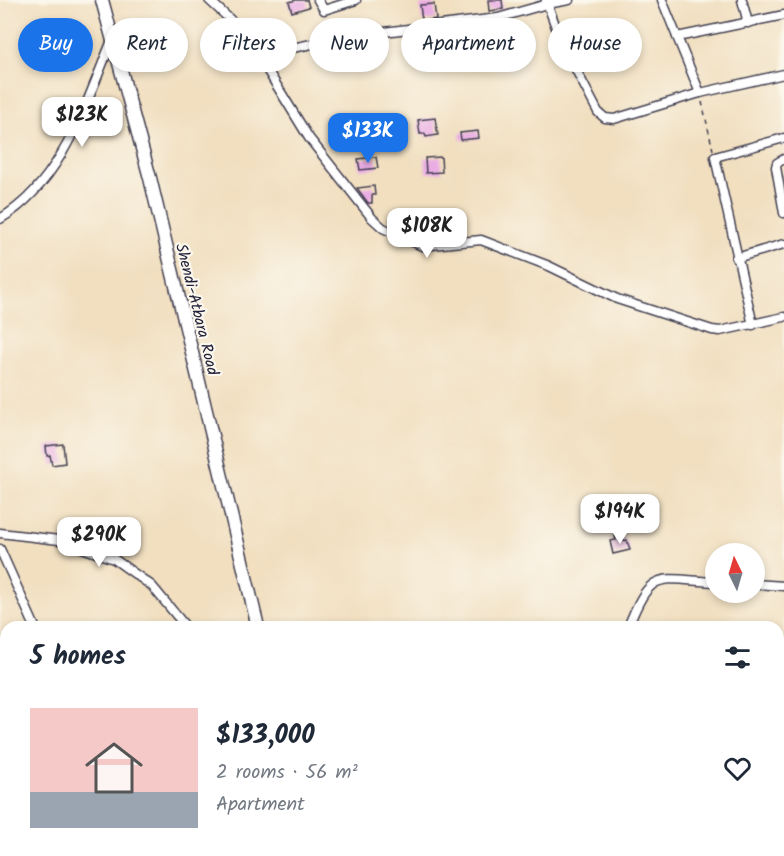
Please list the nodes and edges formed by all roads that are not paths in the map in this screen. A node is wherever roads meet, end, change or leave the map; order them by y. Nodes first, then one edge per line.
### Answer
1 (102, 0) edge
2 (209, 0) edge
3 (318, 0) edge
4 (356, 0) edge
5 (569, 0) edge
6 (662, 0) edge
7 (742, 0) edge
8 (547, 2) edge
9 (784, 15) edge
10 (107, 18) edge
11 (228, 18) edge
12 (748, 23) junction
13 (677, 37) junction
14 (297, 47) edge
15 (105, 56) edge
16 (121, 72) edge
17 (268, 72) edge
18 (784, 74) edge
19 (700, 93) junction
20 (784, 138) edge
21 (784, 159) edge
22 (784, 213) edge
23 (0, 219) edge
24 (784, 244) edge
25 (736, 258) junction
26 (784, 317) edge
27 (753, 324) junction
28 (0, 533) edge
29 (0, 549) edge
30 (705, 581) edge
31 (765, 585) edge
32 (784, 586) edge
33 (32, 621) edge
34 (181, 621) edge
35 (257, 621) edge
36 (630, 621) edge

1 - 10 highway, Shendi-Atbara Road
2 - 11 street
3 - 4 street
5 - 8 street
6 - 13 street
7 - 12 street
8 - 14 street
8 - 19 street
9 - 12 street
12 - 13 street
13 - 19 street
15 - 23 street
16 - 35 highway, Shendi-Atbara Road
17 - 27 street
18 - 19 street
20 - 25 street
21 - 22 street
24 - 25 street
25 - 27 street
26 - 27 street
28 - 34 street
29 - 33 street
30 - 36 street
31 - 32 street

